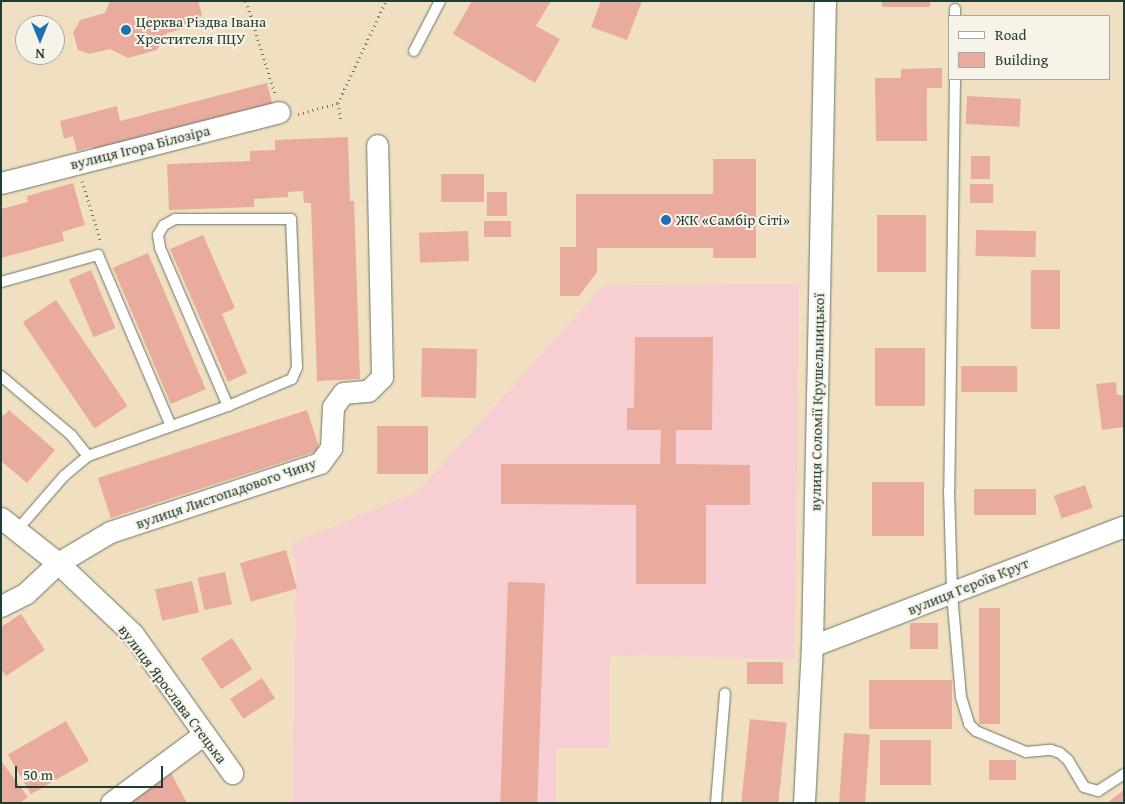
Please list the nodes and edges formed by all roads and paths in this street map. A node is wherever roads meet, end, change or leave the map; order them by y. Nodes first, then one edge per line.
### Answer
1 (246, 1) edge
2 (440, 1) edge
3 (825, 1) edge
4 (414, 50) dead end
5 (955, 80) edge
6 (338, 103) dead end
7 (279, 112) joint
8 (341, 121) dead end
9 (377, 145) dead end
10 (1, 183) edge
11 (1, 282) edge
12 (1, 376) edge
13 (228, 406) junction
14 (171, 426) junction
15 (88, 456) junction
16 (9, 524) edge
17 (1124, 526) edge
18 (58, 563) junction
19 (952, 594) junction
20 (1, 606) edge
21 (812, 646) junction
22 (724, 693) dead end
23 (204, 734) junction
24 (232, 773) dead end
25 (1124, 774) edge
26 (111, 803) edge
27 (716, 803) edge
28 (804, 803) edge

1 - 7 path
2 - 4 lane
3 - 21 street, вулиця Соломії Крушельницької
5 - 19 lane
6 - 8 path
7 - 10 street, вулиця Ігора Білозіра
9 - 18 street, вулиця Листопадового Чину
11 - 14 lane
12 - 15 lane
13 - 13 lane
13 - 14 lane
14 - 15 lane
15 - 16 lane
16 - 18 street, вулиця Ярослава Стецька
17 - 19 street, вулиця Героїв Крут
18 - 20 street, вулиця Листопадового Чину
18 - 23 street, вулиця Ярослава Стецька
19 - 21 street, вулиця Героїв Крут
19 - 25 lane
21 - 28 street, вулиця Соломії Крушельницької
22 - 27 lane
23 - 24 street, вулиця Ярослава Стецька
23 - 26 street

